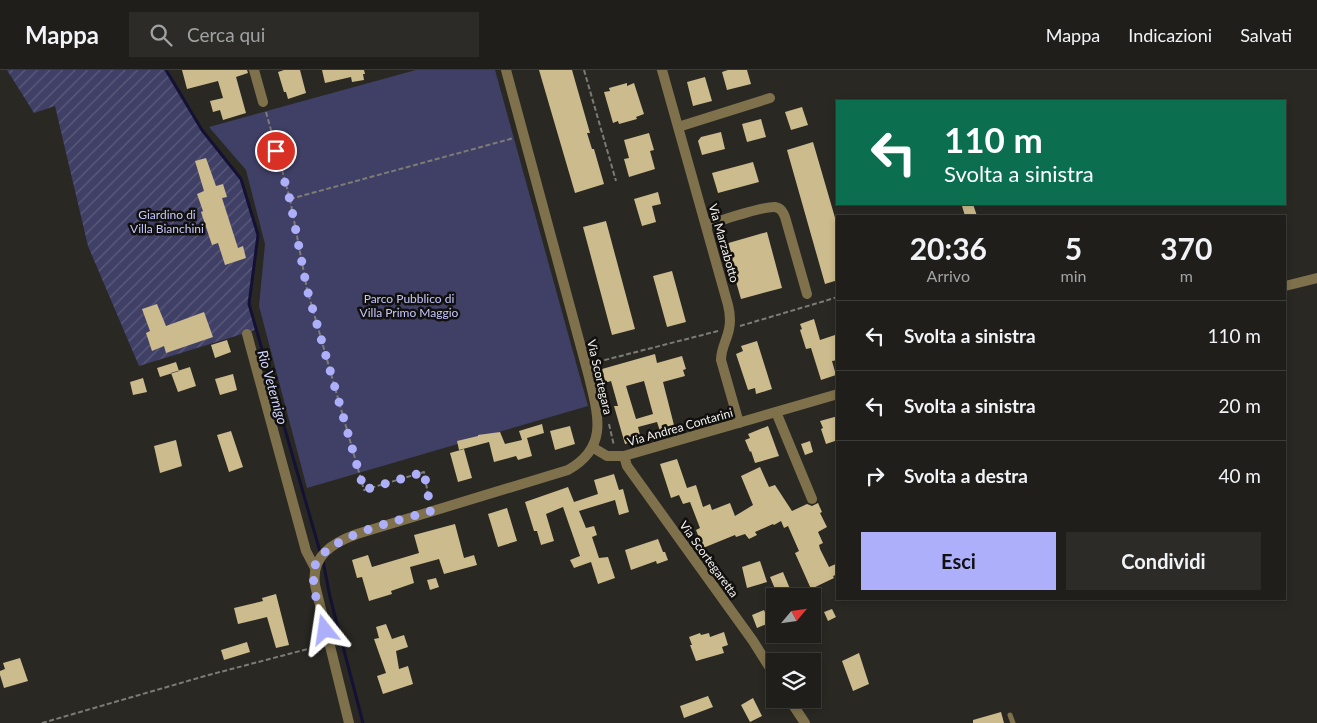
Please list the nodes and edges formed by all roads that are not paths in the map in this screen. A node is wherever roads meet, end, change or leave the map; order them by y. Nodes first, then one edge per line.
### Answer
1 (254, 70) edge
2 (506, 70) edge
3 (662, 70) edge
4 (770, 98) dead end
5 (263, 102) road end
6 (678, 126) junction
7 (706, 224) junction
8 (1317, 278) edge
9 (1286, 286) edge
10 (806, 294) dead end
11 (247, 334) dead end
12 (836, 395) edge
13 (776, 412) junction
14 (739, 423) junction
15 (592, 447) junction
16 (624, 456) junction
17 (812, 499) dead end
18 (316, 564) junction
19 (766, 662) edge
20 (796, 708) edge
21 (1010, 715) dead end
22 (349, 723) edge
23 (805, 723) edge
24 (1013, 723) edge

1 - 5 street
2 - 15 street, Via Scortegara
3 - 6 street, Via Marzabotto
4 - 6 street
6 - 7 street, Via Marzabotto
7 - 10 street
7 - 14 street, Via Marzabotto
8 - 9 street
11 - 18 street
12 - 13 street, Via Andrea Contarini
13 - 14 street, Via Andrea Contarini
13 - 17 street
14 - 16 street, Via Andrea Contarini
15 - 16 street, Via Andrea Contarini
15 - 18 street, Via Scortegara
16 - 19 street, Via Scortegaretta
18 - 22 street
20 - 23 street
21 - 24 lane

